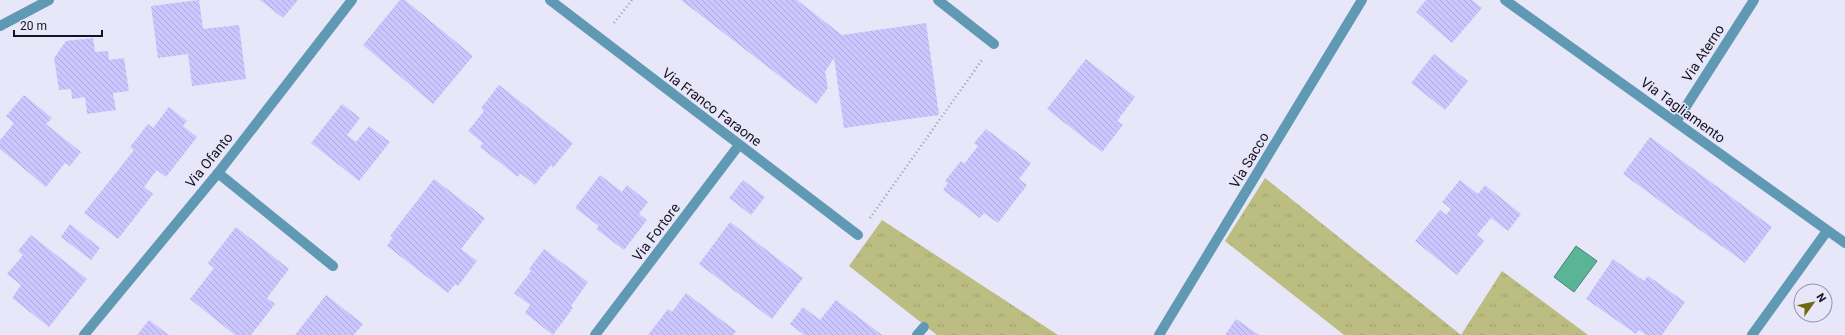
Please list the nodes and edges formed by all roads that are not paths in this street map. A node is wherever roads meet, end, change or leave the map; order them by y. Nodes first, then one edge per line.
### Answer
1 (49, 0) edge
2 (352, 0) edge
3 (550, 0) edge
4 (938, 0) edge
5 (1362, 0) edge
6 (1505, 0) edge
7 (1754, 0) edge
8 (0, 26) edge
9 (994, 44) road end
10 (1676, 122) junction
11 (739, 145) junction
12 (218, 173) junction
13 (1828, 231) junction
14 (858, 236) road end
15 (1845, 243) edge
16 (333, 266) dead end
17 (924, 327) dead end
18 (84, 335) edge
19 (595, 335) edge
20 (917, 335) edge
21 (1159, 335) edge
22 (1752, 335) edge

1 - 8 street
2 - 12 street, Via Ofanto
3 - 11 street, Via Franco Faraone
4 - 9 street
5 - 21 street, Via Sacco
6 - 10 street, Via Tagliamento
7 - 10 street, Via Aterno
10 - 13 street, Via Tagliamento
11 - 14 street, Via Franco Faraone
11 - 19 street, Via Fortore
12 - 16 street
12 - 18 street, Via Ofanto
13 - 15 street, Via Tagliamento
13 - 22 street
17 - 20 street

